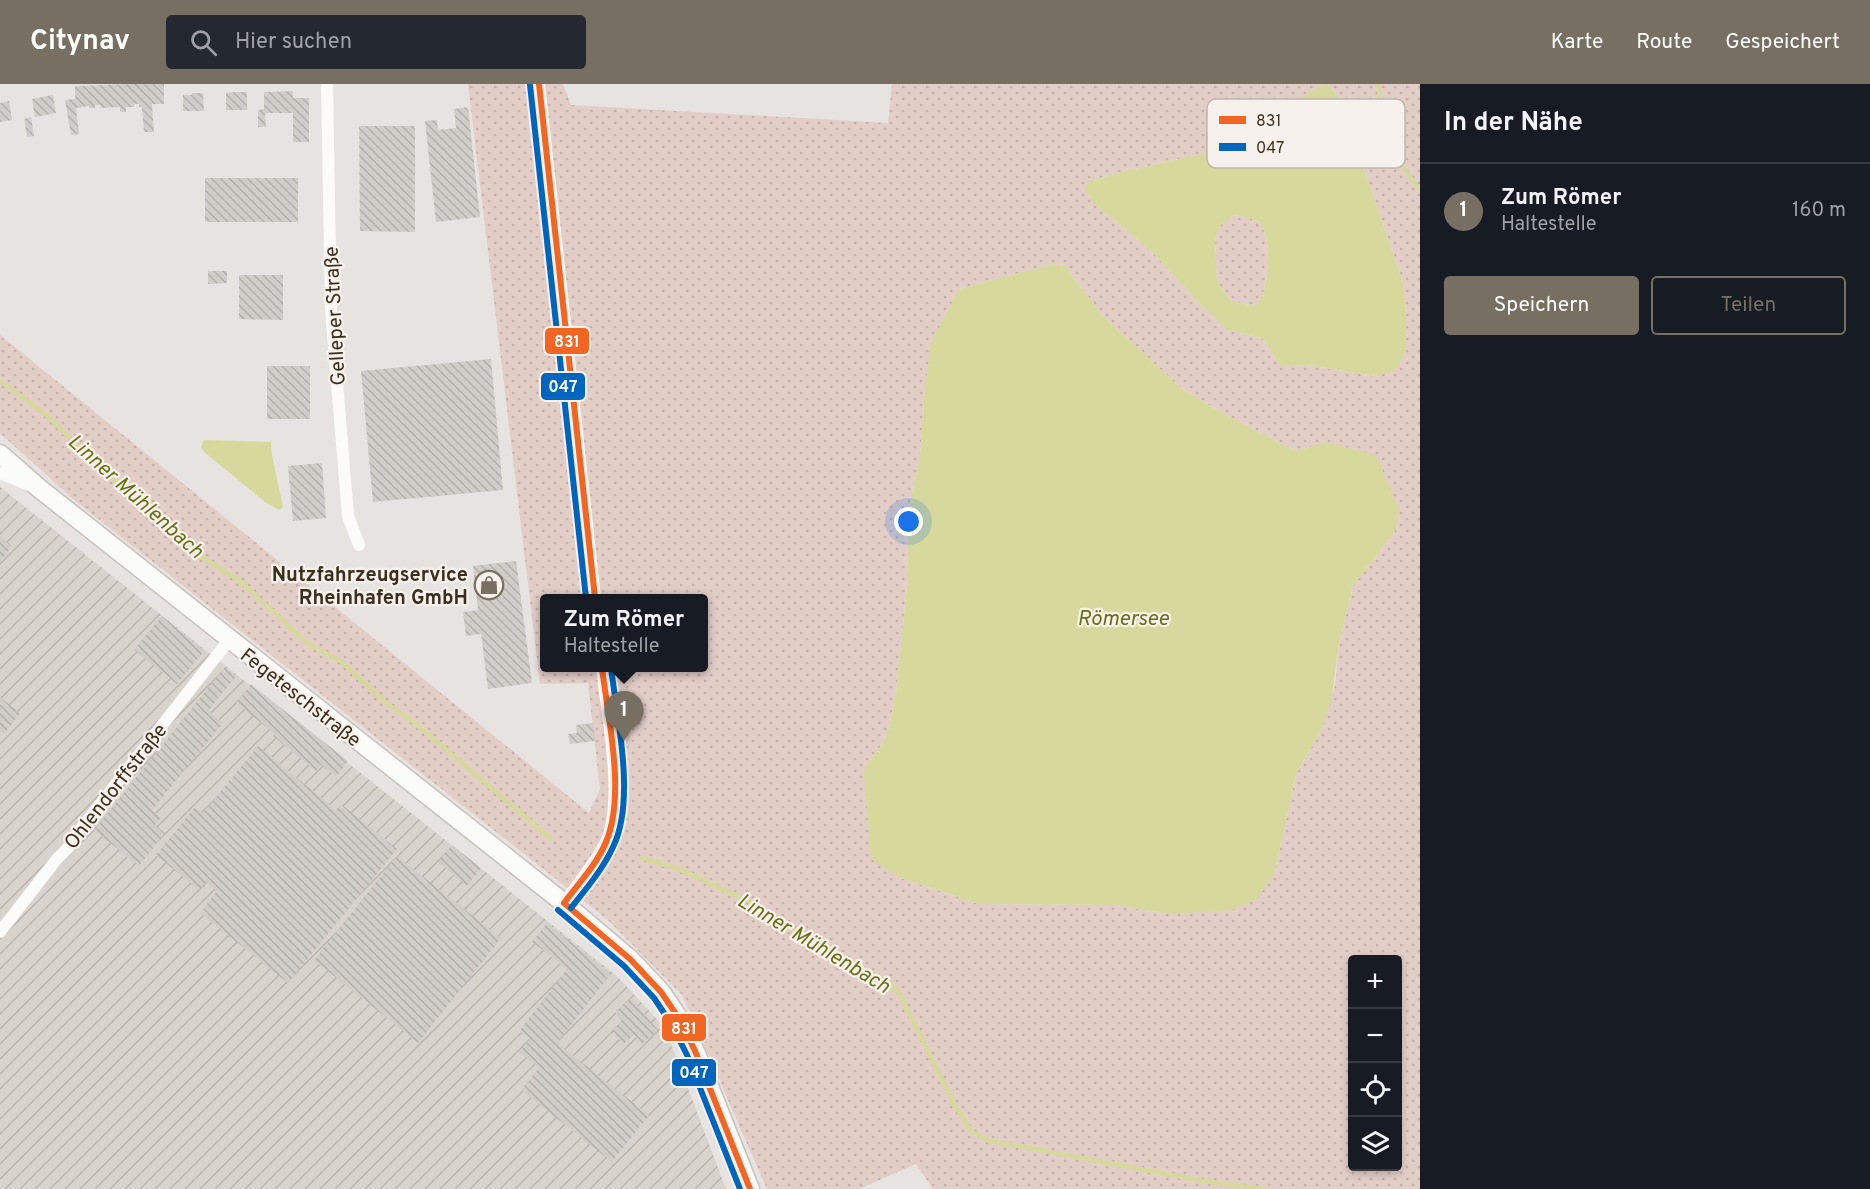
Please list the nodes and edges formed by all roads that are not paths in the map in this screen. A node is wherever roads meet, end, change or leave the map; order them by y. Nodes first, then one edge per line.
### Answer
1 (327, 84) edge
2 (538, 84) edge
3 (0, 454) edge
4 (0, 473) edge
5 (40, 489) junction
6 (359, 545) dead end
7 (595, 594) edge
8 (229, 640) junction
9 (602, 672) edge
10 (564, 903) junction
11 (0, 932) edge
12 (750, 1189) edge

1 - 6 street, Gelleper Straße
2 - 7 street
3 - 5 main road, Fegeteschstraße
4 - 5 street, Fegeteschstraße
5 - 8 main road, Fegeteschstraße
8 - 10 main road, Fegeteschstraße
8 - 11 street, Ohlendorffstraße
9 - 10 street
10 - 12 main road, Fegeteschstraße

